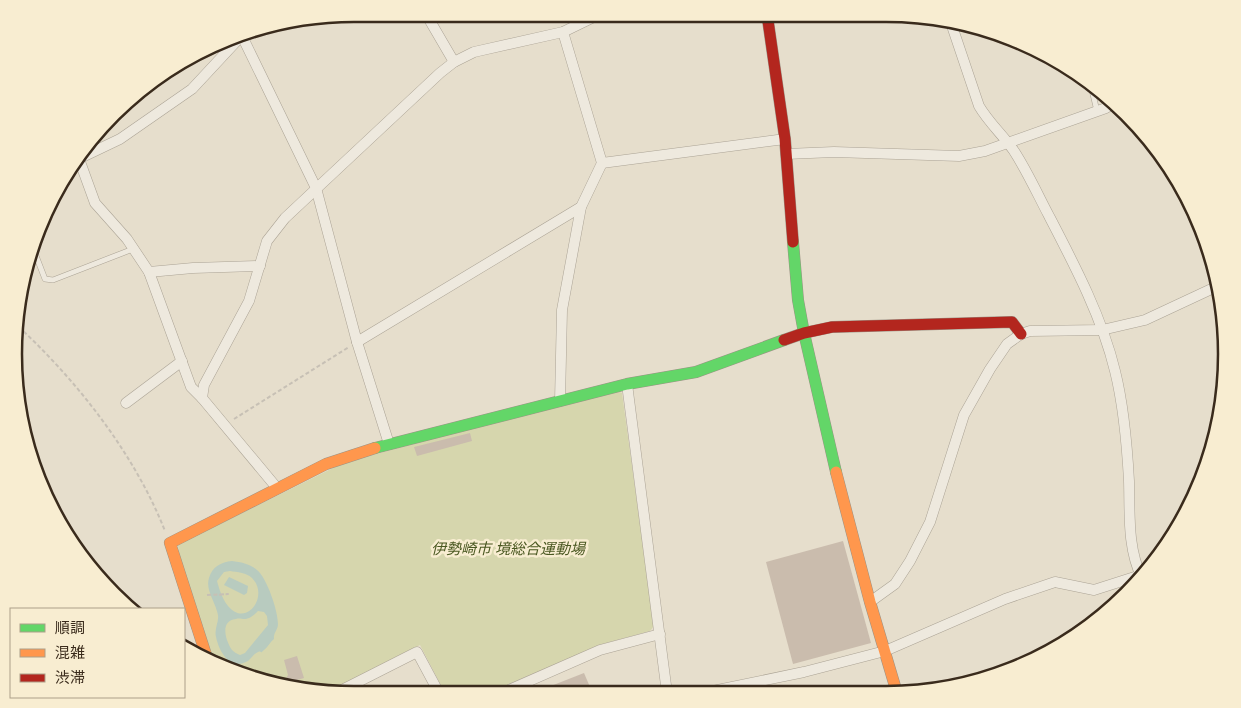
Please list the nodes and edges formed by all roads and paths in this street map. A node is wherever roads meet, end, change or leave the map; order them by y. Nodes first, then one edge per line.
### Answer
1 (431, 22) edge
2 (584, 22) edge
3 (768, 22) edge
4 (953, 29) edge
5 (563, 32) junction
6 (247, 40) edge
7 (233, 46) edge
8 (454, 62) junction
9 (1093, 94) edge
10 (1107, 106) edge
11 (1097, 111) junction
12 (785, 139) junction
13 (1008, 143) junction
14 (90, 153) edge
15 (786, 154) junction
16 (602, 163) junction
17 (80, 167) edge
18 (316, 188) junction
19 (581, 207) junction
20 (133, 248) junction
21 (37, 258) edge
22 (260, 266) junction
23 (149, 272) junction
24 (1212, 289) edge
25 (1102, 330) junction
26 (23, 331) edge
27 (804, 333) junction
28 (1021, 334) junction
29 (357, 342) junction
30 (182, 361) junction
31 (627, 384) junction
32 (202, 398) junction
33 (560, 401) junction
34 (126, 402) dead end
35 (224, 424) junction
36 (389, 444) junction
37 (277, 488) junction
38 (170, 543) junction
39 (1138, 570) edge
40 (1129, 580) edge
41 (207, 595) dead end
42 (216, 595) dead end
43 (870, 602) junction
44 (660, 634) junction
45 (204, 650) edge
46 (885, 651) junction
47 (352, 686) edge
48 (435, 686) edge
49 (520, 686) edge
50 (666, 686) edge
51 (740, 686) edge
52 (895, 686) edge

1 - 8 street
2 - 5 street
3 - 12 street
4 - 13 street
5 - 8 street
5 - 16 street
6 - 18 street
7 - 14 street
8 - 18 street
9 - 11 lane
10 - 11 street
11 - 13 street
12 - 15 street
12 - 16 street
13 - 15 street
13 - 25 street
15 - 27 street
16 - 19 street
17 - 20 street
18 - 22 street
18 - 29 street
19 - 29 street
19 - 33 street
20 - 21 lane
20 - 23 street
22 - 23 street
22 - 32 street
23 - 30 street
24 - 25 street
25 - 28 street
25 - 39 street
26 - 38 path
27 - 28 street
27 - 31 street
27 - 43 street
28 - 43 street
29 - 35 path
29 - 36 street
30 - 32 street
30 - 34 street
31 - 33 street
31 - 44 street
32 - 35 street
33 - 36 street
35 - 37 street
36 - 37 street
37 - 38 street
38 - 45 street
40 - 46 street
41 - 42 path
43 - 46 street
44 - 49 street
44 - 50 street
46 - 51 street
46 - 52 street
47 - 48 street

